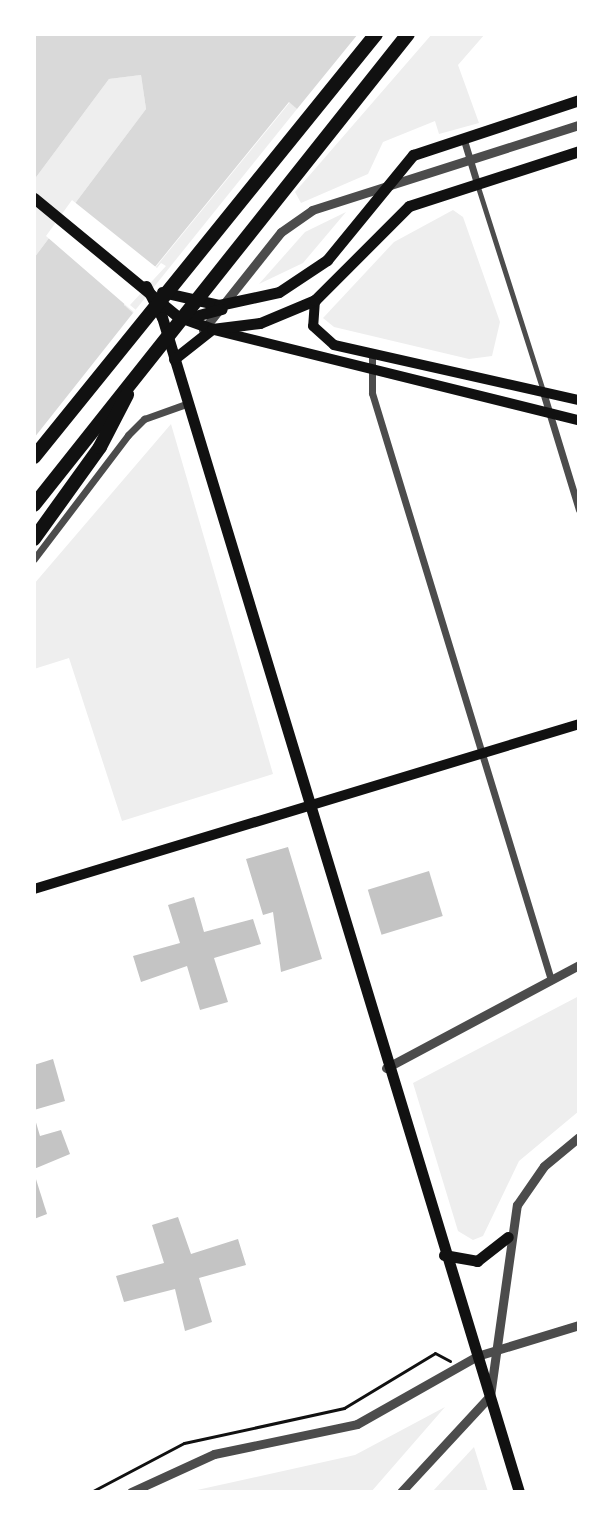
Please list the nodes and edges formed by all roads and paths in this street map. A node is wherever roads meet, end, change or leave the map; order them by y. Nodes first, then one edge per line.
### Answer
1 (376, 34) edge
2 (408, 34) edge
3 (579, 100) edge
4 (579, 125) edge
5 (464, 141) junction
6 (579, 151) edge
7 (475, 178) junction
8 (34, 198) edge
9 (146, 286) junction
10 (315, 300) junction
11 (248, 302) junction
12 (183, 319) junction
13 (165, 324) junction
14 (222, 330) junction
15 (372, 356) junction
16 (174, 359) junction
17 (144, 361) junction
18 (370, 372) junction
19 (543, 392) junction
20 (579, 400) edge
21 (186, 404) junction
22 (550, 414) junction
23 (579, 420) edge
24 (34, 457) edge
25 (34, 505) edge
26 (579, 510) edge
27 (34, 539) edge
28 (34, 559) edge
29 (579, 724) edge
30 (480, 755) junction
31 (307, 807) junction
32 (34, 889) edge
33 (579, 965) edge
34 (551, 980) junction
35 (386, 1069) junction
36 (579, 1137) edge
37 (433, 1221) junction
38 (508, 1237) junction
39 (444, 1255) junction
40 (579, 1325) edge
41 (501, 1349) junction
42 (477, 1356) junction
43 (455, 1366) junction
44 (490, 1396) junction
45 (91, 1492) edge
46 (131, 1492) edge
47 (401, 1492) edge
48 (519, 1492) edge

1 - 24 highway
2 - 17 highway
3 - 5 main road
4 - 21 street
5 - 7 street
5 - 11 main road
6 - 7 main road
7 - 10 main road
7 - 19 street
8 - 9 main road
9 - 11 main road
9 - 12 main road
9 - 13 main road
10 - 14 main road
10 - 15 main road
11 - 12 main road
12 - 13 main road
12 - 14 main road
13 - 16 main road
14 - 16 main road
14 - 18 main road
15 - 18 street
15 - 19 main road
16 - 37 main road
17 - 25 highway
17 - 27 highway
18 - 22 main road
18 - 30 street
19 - 20 main road
19 - 22 street
21 - 28 street
21 - 31 street
22 - 23 main road
22 - 26 street
29 - 30 main road
30 - 31 main road
30 - 34 street
31 - 32 main road
31 - 35 street
33 - 34 street
34 - 35 street
35 - 37 street
36 - 38 street
37 - 39 main road
38 - 39 main road
38 - 41 street
39 - 42 main road
40 - 41 street
41 - 42 street
41 - 44 street
42 - 43 street
42 - 44 main road
43 - 45 path
43 - 46 street
44 - 47 street
44 - 48 main road

